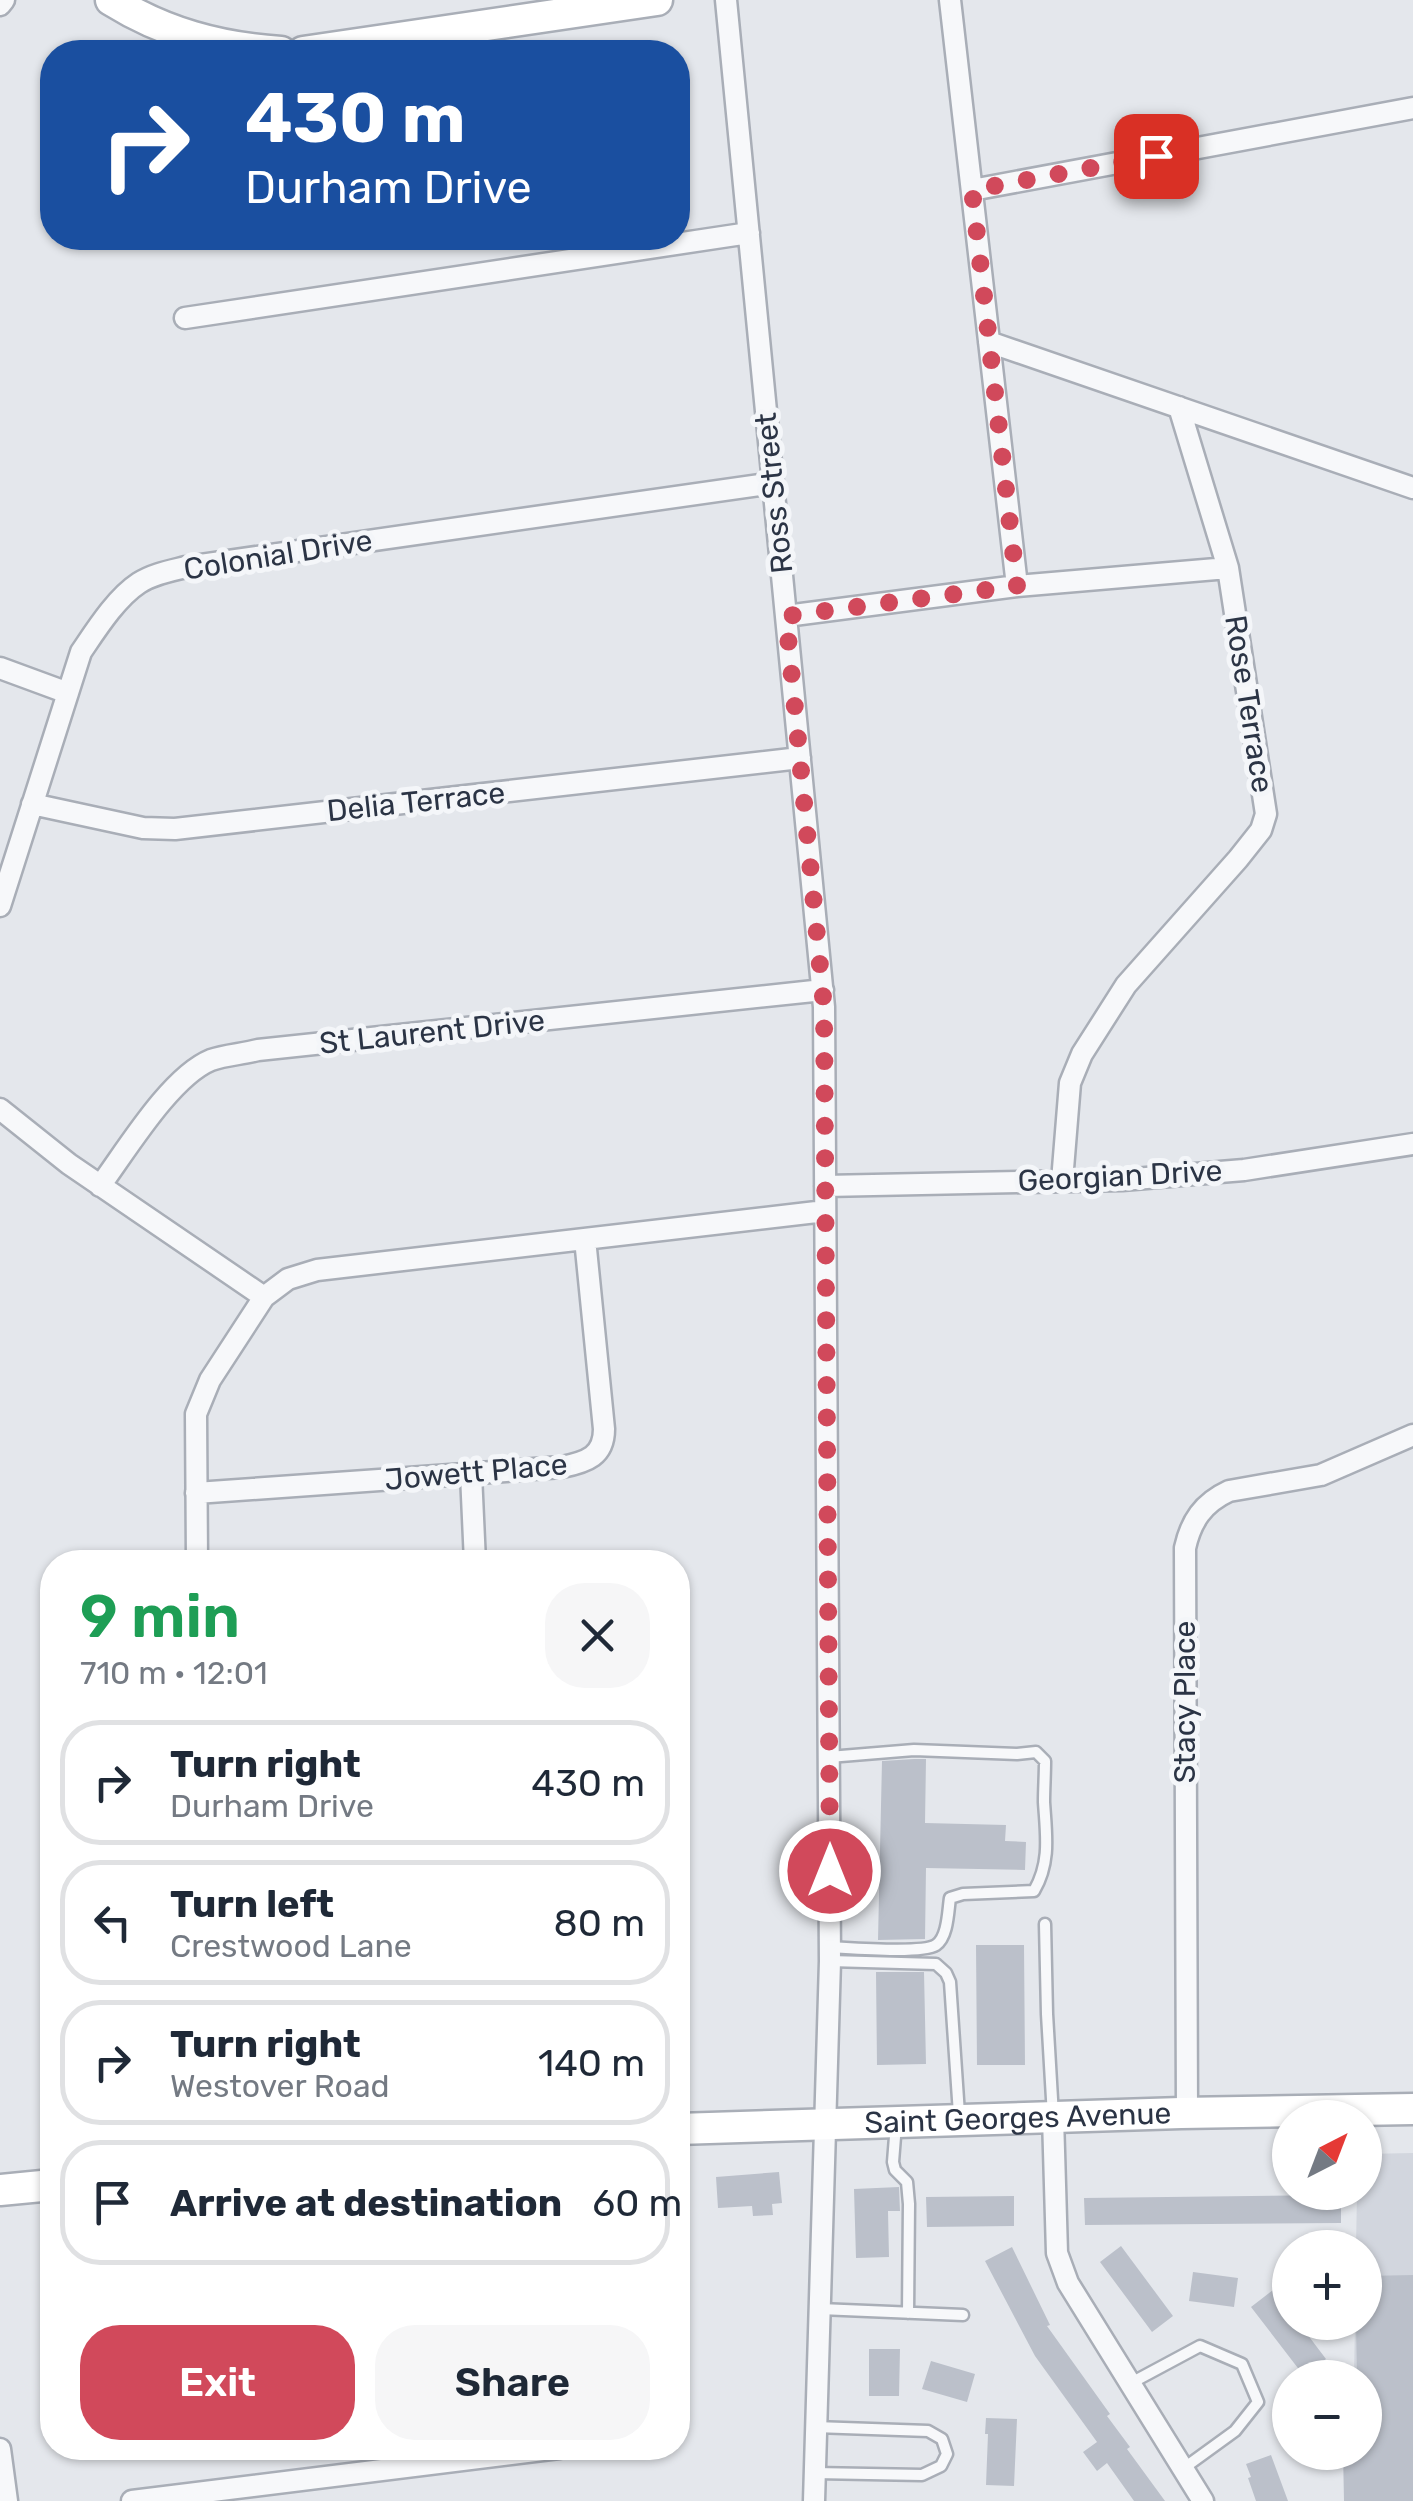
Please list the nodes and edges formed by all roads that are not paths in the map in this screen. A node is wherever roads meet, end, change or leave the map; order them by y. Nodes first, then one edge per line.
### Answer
1 (111, 0) edge
2 (657, 0) edge
3 (726, 0) edge
4 (950, 0) edge
5 (199, 40) edge
6 (385, 40) edge
7 (1413, 108) edge
8 (972, 190) junction
9 (749, 234) junction
10 (690, 243) edge
11 (641, 250) edge
12 (184, 318) dead end
13 (990, 342) junction
14 (1180, 408) junction
15 (773, 483) junction
16 (1413, 488) edge
17 (1228, 568) junction
18 (1017, 586) junction
19 (786, 616) junction
20 (0, 668) edge
21 (68, 692) junction
22 (800, 758) junction
23 (32, 804) junction
24 (0, 906) edge
25 (822, 990) junction
26 (0, 1110) edge
27 (1413, 1144) edge
28 (1062, 1181) junction
29 (100, 1186) junction
30 (825, 1186) junction
31 (826, 1211) junction
32 (585, 1239) junction
33 (264, 1297) junction
34 (1406, 1437) edge
35 (471, 1474) junction
36 (196, 1493) junction
37 (197, 1550) edge
38 (475, 1550) edge
39 (829, 1757) junction
40 (1045, 1924) dead end
41 (830, 1954) junction
42 (1413, 2109) edge
43 (1187, 2113) junction
44 (1053, 2117) junction
45 (959, 2120) junction
46 (896, 2122) junction
47 (825, 2125) junction
48 (690, 2130) edge
49 (40, 2186) edge
50 (0, 2190) edge
51 (819, 2310) junction
52 (908, 2313) junction
53 (963, 2315) dead end
54 (1130, 2384) junction
55 (815, 2427) junction
56 (0, 2449) edge
57 (462, 2460) edge
58 (1184, 2468) junction
59 (814, 2473) junction
60 (7, 2501) edge
61 (132, 2501) edge
62 (814, 2501) edge
63 (1203, 2501) edge

1 - 5 main road
2 - 6 main road
3 - 9 street, Ross Street
4 - 8 street
7 - 8 street
8 - 13 street
9 - 10 street
9 - 15 street, Ross Street
11 - 12 street
13 - 14 street
13 - 18 street
14 - 16 street
14 - 17 street, Rose Terrace
15 - 19 street, Ross Street
15 - 21 street, Colonial Drive
17 - 18 street
17 - 28 street, Rose Terrace
18 - 19 street
19 - 22 street, Ross Street
20 - 21 street
21 - 23 street, Colonial Drive
22 - 23 street, Delia Terrace
22 - 25 street, Ross Street
23 - 24 street, Colonial Drive
25 - 29 street, St Laurent Drive
25 - 30 street, Ross Street
26 - 29 street
27 - 28 street, Georgian Drive
28 - 30 street, Georgian Drive
29 - 33 street
30 - 31 street, Ross Street
31 - 32 street
31 - 39 street, Ross Street
32 - 33 street
32 - 35 street, Jowett Place
33 - 36 street
34 - 43 street, Stacy Place
35 - 36 street, Jowett Place
35 - 38 street
36 - 37 street
39 - 41 street, Ross Street
39 - 41 lane
40 - 44 lane
41 - 45 lane
41 - 47 street, Ross Street
42 - 43 main road, Saint Georges Avenue
43 - 44 main road, Saint Georges Avenue
44 - 45 main road, Saint Georges Avenue
44 - 54 street
45 - 46 main road, Saint Georges Avenue
46 - 47 main road, Saint Georges Avenue
46 - 52 lane
47 - 48 main road, Saint Georges Avenue
47 - 51 street, Ross Street
49 - 50 main road
51 - 52 lane
51 - 55 street, Ross Street
52 - 53 lane
54 - 58 street
54 - 58 lane
55 - 59 street, Ross Street
55 - 59 lane
56 - 60 street
57 - 61 street
58 - 63 street
59 - 62 street, Ross Street

